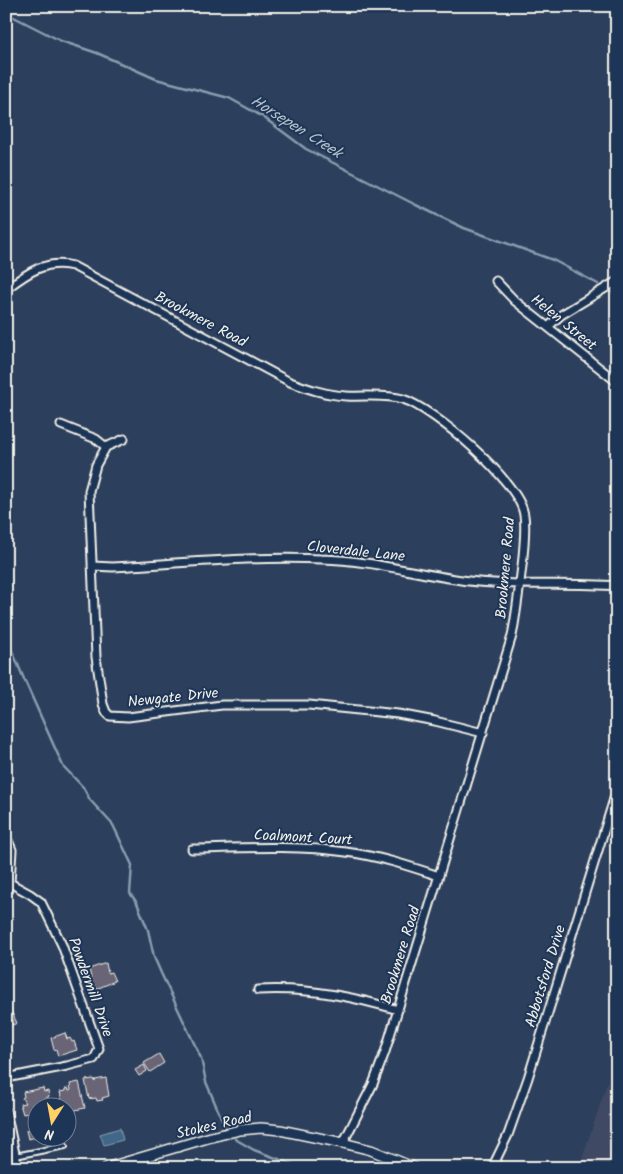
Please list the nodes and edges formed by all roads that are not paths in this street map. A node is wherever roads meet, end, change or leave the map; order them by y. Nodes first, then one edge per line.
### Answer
1 (496, 281) dead end
2 (617, 281) edge
3 (6, 290) edge
4 (548, 327) junction
5 (617, 382) edge
6 (61, 425) dead end
7 (124, 439) dead end
8 (106, 447) junction
9 (92, 566) junction
10 (520, 583) junction
11 (617, 586) edge
12 (483, 733) junction
13 (617, 790) edge
14 (6, 836) edge
15 (192, 849) dead end
16 (439, 876) junction
17 (8, 886) edge
18 (258, 990) dead end
19 (398, 1010) junction
20 (6, 1078) edge
21 (6, 1111) edge
22 (343, 1143) junction
23 (65, 1146) dead end
24 (15, 1156) junction
25 (18, 1168) edge
26 (106, 1168) edge
27 (414, 1168) edge
28 (492, 1168) edge

1 - 4 street, Helen Street
2 - 4 street
3 - 10 street, Brookmere Road
4 - 5 street, Helen Street
6 - 8 street
7 - 8 street
8 - 9 street, Newgate Drive
9 - 10 street, Cloverdale Lane
9 - 12 street, Newgate Drive
10 - 11 street, Cloverdale Lane
10 - 12 street, Brookmere Road
12 - 16 street, Brookmere Road
13 - 28 street, Abbotsford Drive
14 - 17 street
15 - 16 street, Coalmont Court
16 - 19 street, Brookmere Road
17 - 20 street, Powdermill Drive
18 - 19 street
19 - 22 street, Brookmere Road
21 - 24 street
22 - 26 street, Stokes Road
22 - 27 street, Stokes Road
23 - 24 lane
24 - 25 street

